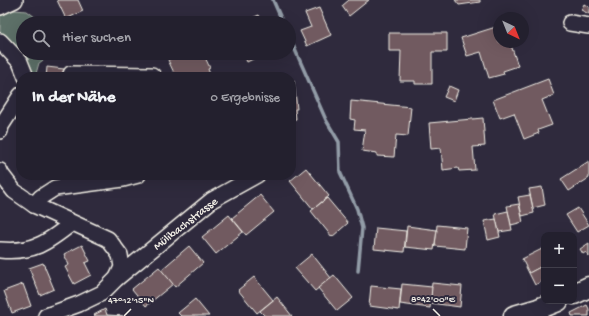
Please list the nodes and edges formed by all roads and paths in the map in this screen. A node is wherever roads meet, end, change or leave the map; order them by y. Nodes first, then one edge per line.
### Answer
1 (15, 0) edge
2 (0, 7) edge
3 (570, 23) dead end
4 (589, 26) edge
5 (0, 41) edge
6 (16, 58) edge
7 (18, 60) edge
8 (24, 72) edge
9 (16, 104) edge
10 (0, 131) edge
11 (0, 171) edge
12 (115, 180) edge
13 (248, 180) edge
14 (34, 205) junction
15 (72, 223) junction
16 (0, 250) edge
17 (117, 278) junction
18 (589, 287) edge
19 (577, 293) edge
20 (550, 304) edge
21 (46, 316) edge
22 (514, 316) edge

1 - 2 street
3 - 4 street
5 - 6 street
7 - 8 street
9 - 10 street
11 - 14 street
12 - 14 street
13 - 17 street, Mülibachstrasse
14 - 15 street
15 - 16 street
15 - 17 street
17 - 21 street, Mülibachstrasse
18 - 19 main road
20 - 22 main road

